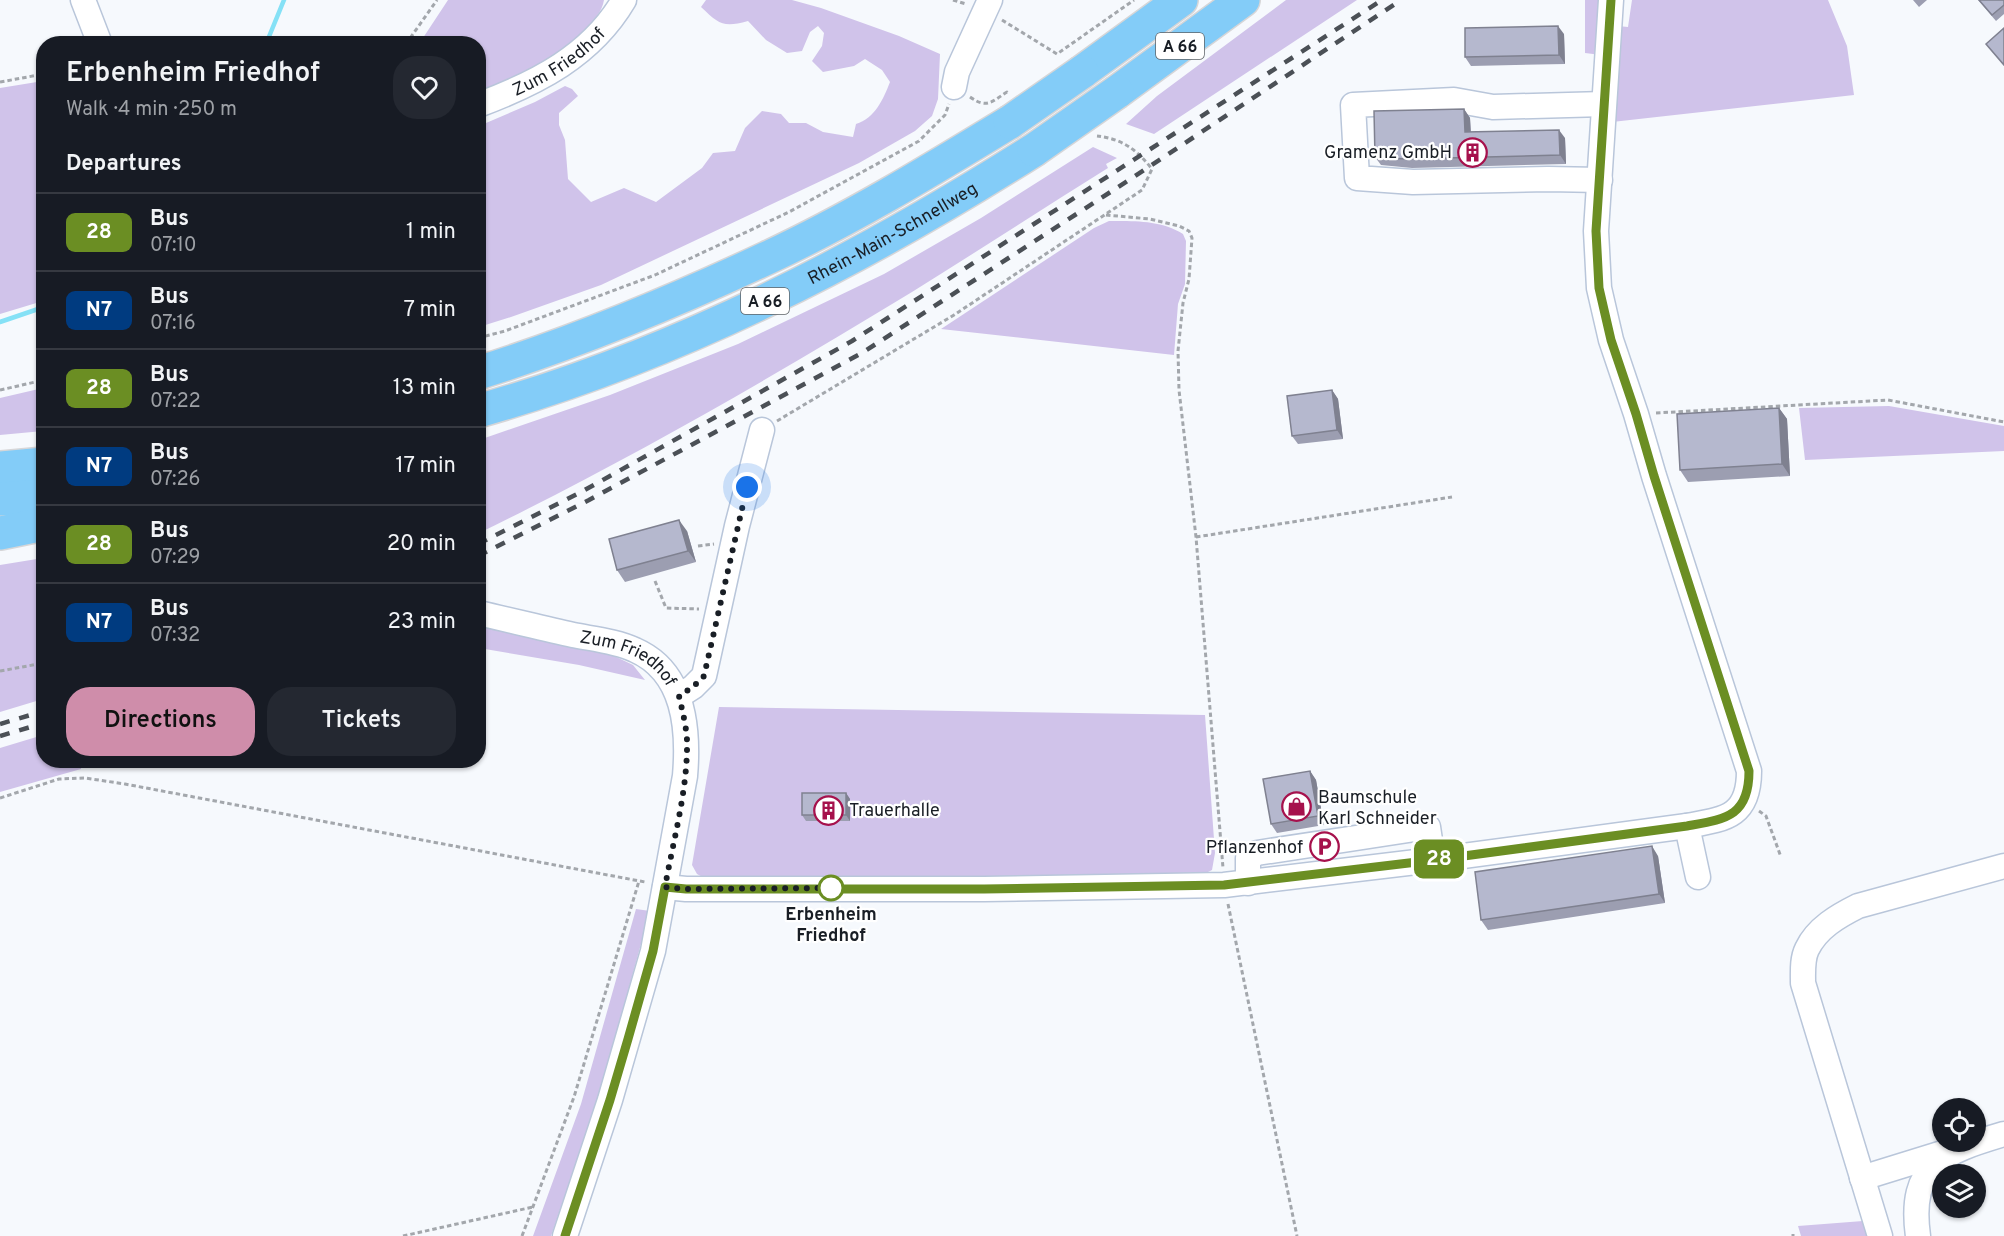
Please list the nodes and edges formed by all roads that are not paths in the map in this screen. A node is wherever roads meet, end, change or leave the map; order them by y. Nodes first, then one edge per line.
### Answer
1 (83, 0) edge
2 (624, 0) edge
3 (1181, 0) edge
4 (1243, 0) edge
5 (1611, 0) edge
6 (987, 5) edge
7 (97, 36) edge
8 (959, 70) road end
9 (486, 102) edge
10 (1604, 104) junction
11 (1600, 180) junction
12 (486, 370) edge
13 (486, 409) edge
14 (762, 430) road end
15 (36, 465) edge
16 (0, 468) edge
17 (36, 497) edge
18 (0, 499) edge
19 (36, 526) edge
20 (0, 533) edge
21 (486, 615) edge
22 (679, 696) junction
23 (1687, 826) junction
24 (1434, 860) junction
25 (2004, 866) edge
26 (1698, 877) dead end
27 (1248, 883) junction
28 (665, 887) junction
29 (2004, 1134) edge
30 (1986, 1140) edge
31 (1946, 1152) edge
32 (1953, 1152) edge
33 (1862, 1178) junction
34 (565, 1236) edge
35 (1880, 1236) edge
36 (1918, 1236) edge

1 - 7 street
2 - 9 street, Zum Friedhof
3 - 12 highway, Rhein-Main-Schnellweg / A 66, bridge
4 - 13 highway, Rhein-Main-Schnellweg / A 66, bridge
5 - 10 street
6 - 8 street
10 - 11 street
10 - 11 street
11 - 23 street
14 - 22 street
15 - 16 highway
17 - 18 highway
19 - 20 highway
21 - 22 street, Zum Friedhof
22 - 28 street, Zum Friedhof
23 - 24 street
23 - 26 street
24 - 27 street
24 - 27 street
25 - 33 street
27 - 28 street
28 - 34 street, Zum Friedhof
29 - 30 street
31 - 33 street
32 - 36 street
33 - 35 street

